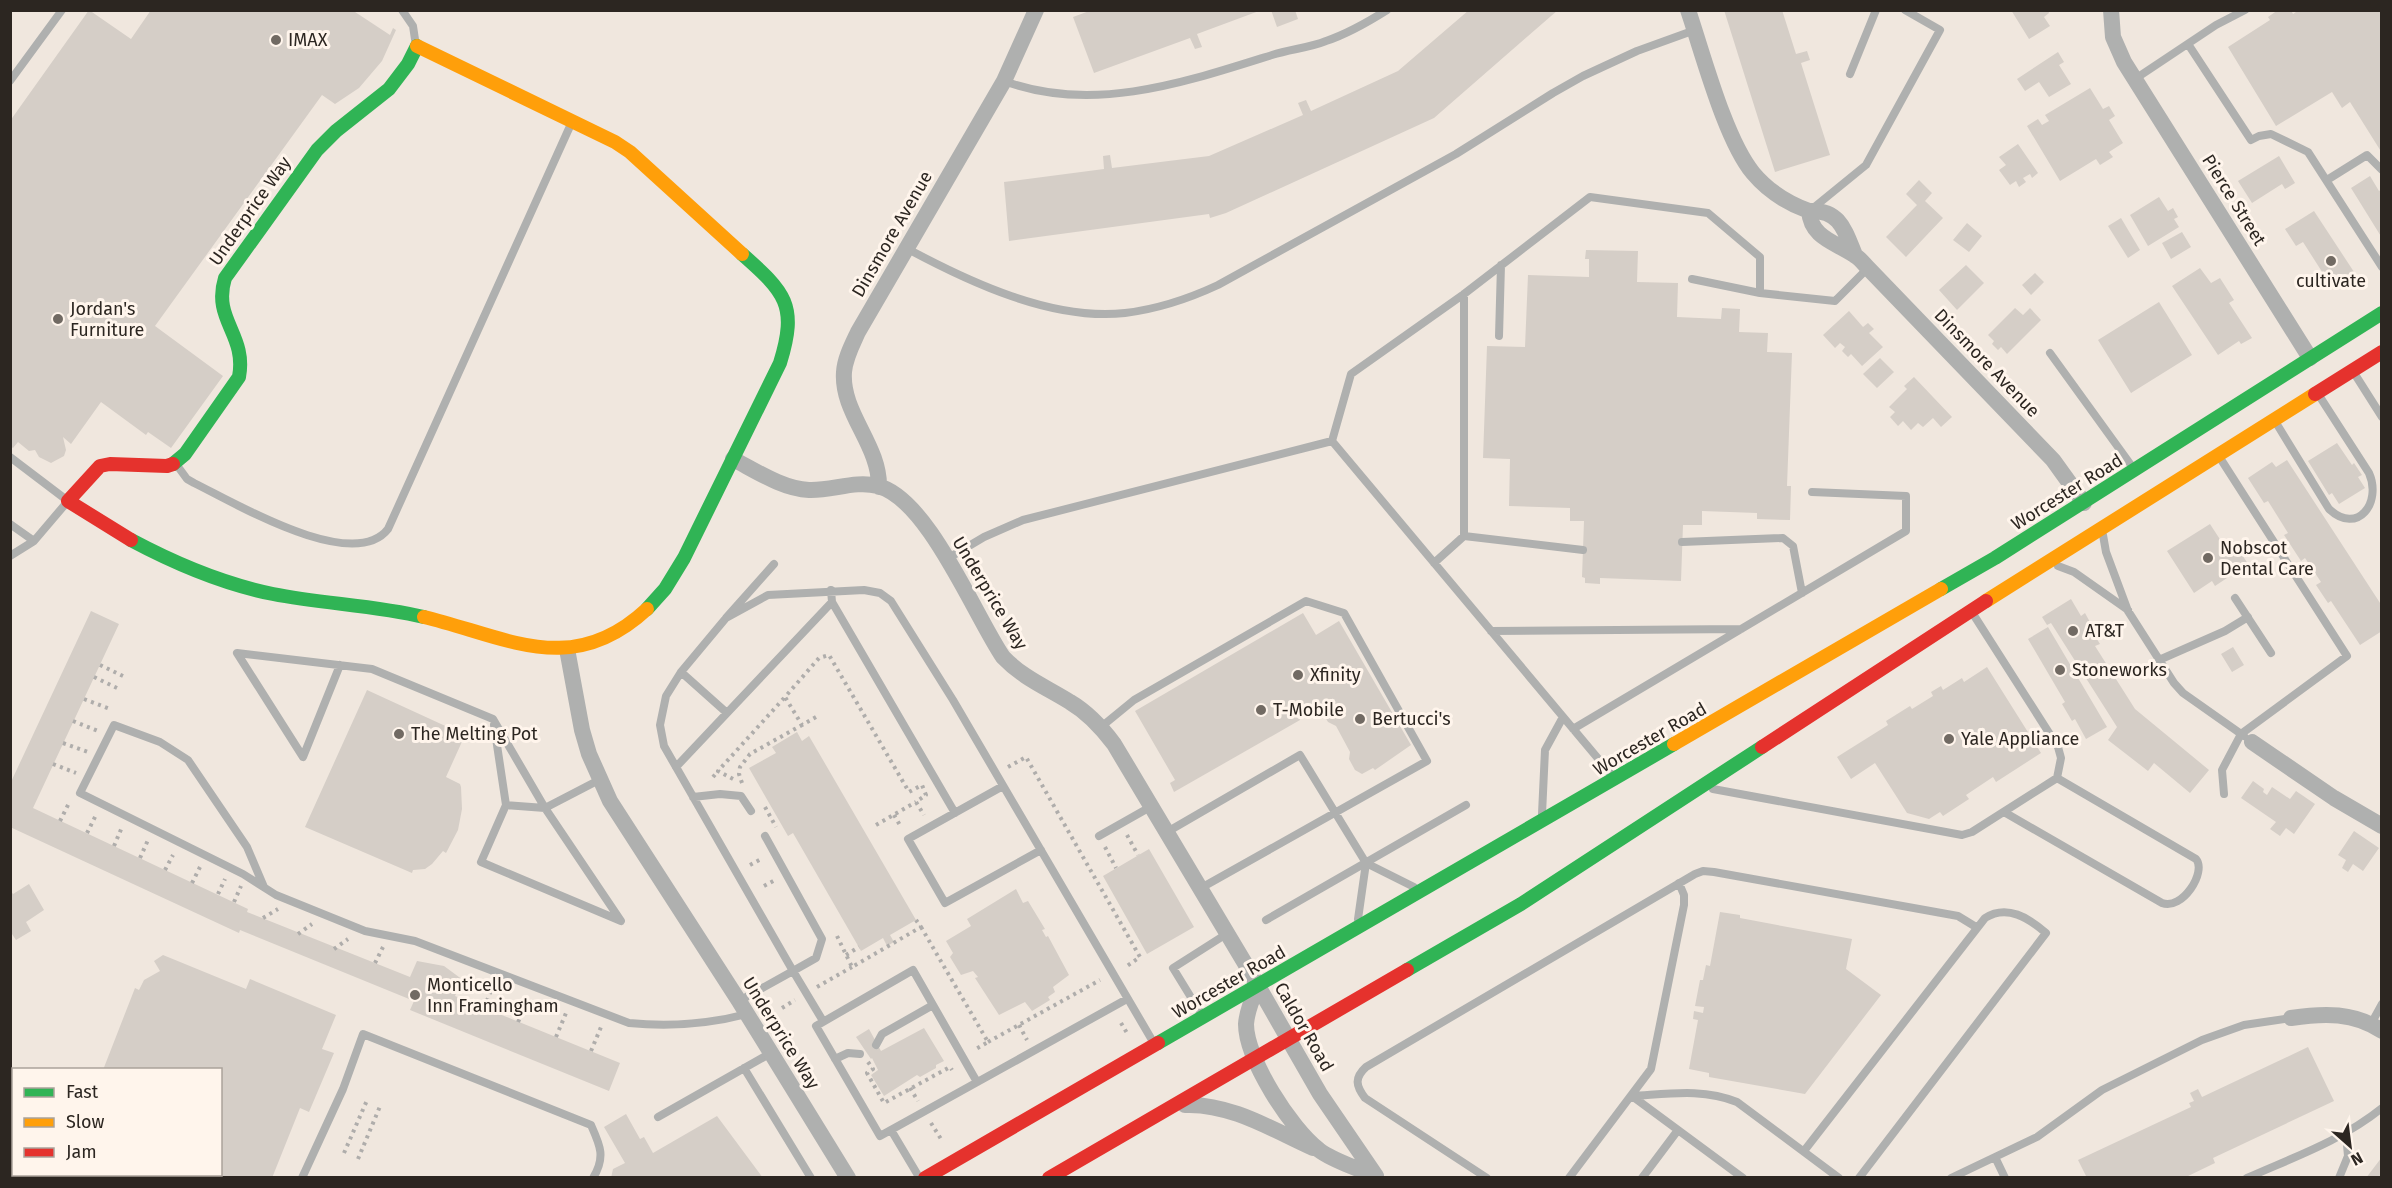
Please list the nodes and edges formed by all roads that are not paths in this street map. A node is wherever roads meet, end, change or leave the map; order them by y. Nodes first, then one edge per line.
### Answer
1 (62, 10) edge
2 (402, 10) edge
3 (1036, 10) edge
4 (1387, 10) edge
5 (1689, 10) edge
6 (1876, 10) edge
7 (1905, 10) edge
8 (2111, 10) edge
9 (2245, 10) edge
10 (1695, 30) junction
11 (2188, 44) junction
12 (417, 46) junction
13 (1850, 74) dead end
14 (2135, 80) junction
15 (10, 81) edge
16 (1004, 81) junction
17 (572, 121) junction
18 (2382, 170) edge
19 (2327, 180) junction
20 (1809, 211) junction
21 (906, 248) junction
22 (1501, 266) junction
23 (2382, 267) edge
24 (1868, 268) junction
25 (1692, 279) dead end
26 (1760, 293) junction
27 (1464, 294) junction
28 (2382, 313) edge
29 (1499, 336) dead end
30 (2382, 352) edge
31 (2050, 354) dead end
32 (2310, 358) junction
33 (2352, 370) junction
34 (2317, 393) junction
35 (2382, 417) edge
36 (2274, 420) junction
37 (1332, 441) junction
38 (2218, 456) junction
39 (10, 457) edge
40 (733, 459) junction
41 (176, 463) junction
42 (2134, 471) junction
43 (879, 487) junction
44 (1812, 492) dead end
45 (68, 501) junction
46 (2084, 503) junction
47 (10, 524) edge
48 (2104, 528) junction
49 (1464, 536) junction
50 (34, 540) junction
51 (1682, 542) dead end
52 (1583, 550) dead end
53 (10, 556) edge
54 (947, 560) junction
55 (1434, 563) junction
56 (774, 564) dead end
57 (2047, 564) junction
58 (831, 590) junction
59 (1802, 592) junction
60 (2235, 598) dead end
61 (832, 602) junction
62 (1971, 611) junction
63 (2128, 611) junction
64 (2248, 617) junction
65 (726, 618) junction
66 (1741, 629) junction
67 (1491, 631) junction
68 (567, 649) junction
69 (2271, 653) dead end
70 (2159, 660) junction
71 (340, 665) junction
72 (681, 672) junction
73 (727, 713) junction
74 (1563, 717) junction
75 (493, 719) junction
76 (1101, 727) junction
77 (1573, 729) junction
78 (2246, 738) junction
79 (676, 767) junction
80 (2057, 778) junction
81 (599, 780) junction
82 (1616, 780) junction
83 (1003, 786) junction
84 (1700, 787) junction
85 (2224, 794) dead end
86 (693, 797) junction
87 (506, 805) junction
88 (1466, 805) dead end
89 (1152, 806) junction
90 (545, 808) junction
91 (751, 811) dead end
92 (2004, 812) junction
93 (955, 813) junction
94 (1335, 813) junction
95 (1542, 822) junction
96 (2382, 825) edge
97 (1167, 832) junction
98 (765, 836) dead end
99 (1099, 836) road end
100 (1041, 850) junction
101 (1366, 863) junction
102 (1679, 883) junction
103 (264, 888) junction
104 (1200, 888) junction
105 (1422, 891) junction
106 (1266, 920) dead end
107 (1976, 927) junction
108 (1356, 929) junction
109 (1228, 933) junction
110 (793, 971) junction
111 (1258, 985) junction
112 (1127, 999) junction
113 (2382, 1004) edge
114 (933, 1005) junction
115 (744, 1008) junction
116 (1204, 1017) junction
117 (2291, 1018) joint
118 (823, 1022) junction
119 (2376, 1028) edge
120 (882, 1034) junction
121 (870, 1035) dead end
122 (1290, 1039) junction
123 (853, 1043) dead end
124 (876, 1045) dead end
125 (1155, 1045) junction
126 (771, 1053) junction
127 (848, 1053) junction
128 (862, 1054) road end
129 (835, 1059) junction
130 (1254, 1060) junction
131 (744, 1068) junction
132 (977, 1082) junction
133 (1632, 1096) junction
134 (2382, 1108) edge
135 (1167, 1110) junction
136 (658, 1118) dead end
137 (891, 1130) junction
138 (1678, 1130) junction
139 (2346, 1134) junction
140 (1320, 1151) junction
141 (1804, 1151) junction
142 (1995, 1157) junction
143 (1377, 1177) edge
144 (302, 1178) edge
145 (593, 1178) edge
146 (811, 1178) edge
147 (848, 1178) edge
148 (920, 1178) edge
149 (925, 1178) edge
150 (1049, 1178) edge
151 (1487, 1178) edge
152 (1569, 1178) edge
153 (1642, 1178) edge
154 (1743, 1178) edge
155 (1839, 1178) edge
156 (1859, 1178) edge
157 (1951, 1178) edge
158 (2005, 1178) edge
159 (2247, 1178) edge
160 (2339, 1178) edge

1 - 15 lane
2 - 12 lane
3 - 16 street, Dinsmore Avenue
4 - 16 lane
5 - 10 street, Dinsmore Avenue
6 - 13 lane
7 - 20 lane
8 - 14 street, Pierce Street
9 - 11 lane
10 - 20 street, Dinsmore Avenue
10 - 21 lane
11 - 14 lane
11 - 19 lane
12 - 17 main road
12 - 41 main road, Underprice Way
14 - 32 street, Pierce Street
16 - 21 street, Dinsmore Avenue
17 - 40 main road
17 - 41 lane
18 - 19 lane
19 - 23 lane
20 - 24 street, Dinsmore Avenue
21 - 43 street, Dinsmore Avenue
22 - 26 lane
22 - 27 lane
22 - 29 lane
24 - 26 lane
24 - 46 street, Dinsmore Avenue
25 - 26 lane
27 - 37 lane
27 - 49 lane
28 - 32 main road, Worcester Road
30 - 33 main road
31 - 42 lane
32 - 42 main road, Worcester Road
33 - 34 main road
33 - 35 lane
34 - 36 main road
34 - 36 lane
36 - 38 main road
37 - 54 lane
37 - 55 lane
38 - 48 main road
38 - 78 lane
39 - 45 lane
40 - 43 street, Underprice Way
40 - 68 main road
41 - 45 main road
42 - 46 main road, Worcester Road
43 - 54 street, Underprice Way
44 - 59 lane
45 - 50 lane
45 - 68 main road
46 - 82 main road, Worcester Road
47 - 50 lane
48 - 57 main road
48 - 63 lane
49 - 52 lane
49 - 55 lane
50 - 53 lane
51 - 59 lane
54 - 76 street, Underprice Way
55 - 67 lane
56 - 65 lane
57 - 62 main road
57 - 63 lane
58 - 61 lane
58 - 65 lane
58 - 83 lane
59 - 66 lane
60 - 64 lane
61 - 73 lane
61 - 93 lane
62 - 80 lane
62 - 84 main road
63 - 70 lane
64 - 69 lane
64 - 70 lane
65 - 72 lane
66 - 67 lane
66 - 77 lane
67 - 74 lane
68 - 81 street, Underprice Way
70 - 78 lane
71 - 71 lane
71 - 75 lane
72 - 73 lane
72 - 79 lane
73 - 79 lane
74 - 77 lane
74 - 95 lane
75 - 87 lane
75 - 90 lane
76 - 89 street, Underprice Way
76 - 94 lane
77 - 82 lane
78 - 85 lane
78 - 96 street
79 - 86 lane
80 - 92 lane
80 - 92 lane
81 - 90 lane
81 - 115 street, Underprice Way
82 - 95 main road, Worcester Road
83 - 93 lane
83 - 100 lane
84 - 92 lane
84 - 122 main road
86 - 91 lane
86 - 110 lane
87 - 90 lane
87 - 90 lane
88 - 101 lane
89 - 97 street, Underprice Way
89 - 99 lane
93 - 100 lane
94 - 97 lane
94 - 101 lane
94 - 104 lane
95 - 105 main road, Worcester Road
97 - 104 street, Underprice Way
98 - 110 lane
100 - 112 lane
101 - 105 lane
101 - 106 lane
101 - 108 lane
102 - 107 lane
102 - 133 lane
102 - 151 lane
103 - 103 lane
103 - 115 lane
104 - 109 street, Underprice Way
105 - 108 main road, Worcester Road
107 - 141 lane
107 - 156 lane
108 - 111 main road, Worcester Road
109 - 111 street, Underprice Way
109 - 116 lane
110 - 115 lane
110 - 118 lane
111 - 116 main road, Worcester Road
111 - 122 street, Caldor Road
111 - 130 street, Caldor Road
112 - 125 lane
112 - 132 lane
113 - 119 lane
114 - 118 lane
114 - 120 lane
114 - 132 lane
115 - 126 street, Underprice Way
116 - 125 main road, Worcester Road
117 - 119 street
117 - 142 lane
118 - 129 lane
120 - 121 lane
120 - 124 lane
122 - 130 main road
122 - 143 street, Caldor Road
123 - 127 lane
125 - 149 main road, Worcester Road
126 - 131 lane
126 - 147 street, Underprice Way
127 - 128 lane
127 - 129 lane
129 - 137 lane
130 - 135 main road
130 - 140 street, Caldor Road
131 - 136 lane
131 - 146 lane
132 - 137 lane
133 - 138 lane
133 - 141 lane
133 - 152 lane
134 - 139 lane
135 - 140 street
135 - 150 main road
137 - 148 lane
138 - 153 lane
138 - 154 lane
139 - 159 lane
139 - 160 lane
140 - 143 street, Caldor Road
141 - 155 lane
142 - 157 lane
142 - 158 lane
144 - 145 lane

